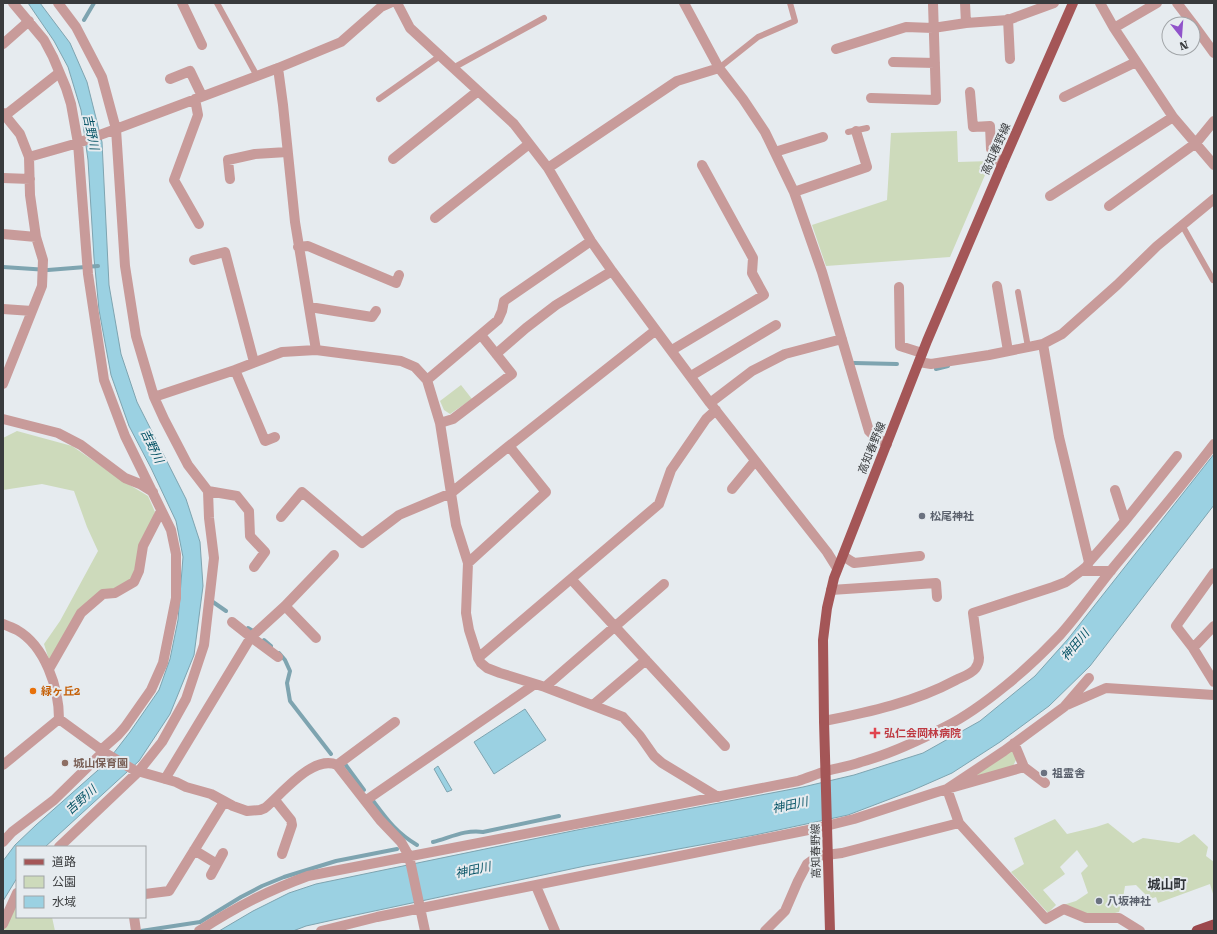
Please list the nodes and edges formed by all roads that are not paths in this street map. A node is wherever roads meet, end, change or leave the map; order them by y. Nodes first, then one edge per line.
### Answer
1 (13, 3) edge
2 (58, 3) edge
3 (182, 3) edge
4 (217, 3) edge
5 (390, 3) edge
6 (397, 3) edge
7 (684, 3) edge
8 (790, 3) edge
9 (933, 3) edge
10 (965, 3) edge
11 (1054, 3) edge
12 (1073, 3) edge
13 (1100, 3) edge
14 (1157, 3) edge
15 (1177, 3) edge
16 (1187, 16) edge
17 (544, 18) dead end
18 (1008, 19) junction
19 (29, 21) junction
20 (966, 23) junction
21 (933, 28) junction
22 (1114, 28) junction
23 (1201, 35) edge
24 (3, 44) edge
25 (202, 44) dead end
26 (836, 49) dead end
27 (1214, 53) edge
28 (440, 56) junction
29 (1010, 58) dead end
30 (893, 62) dead end
31 (1136, 62) junction
32 (934, 63) junction
33 (278, 68) junction
34 (453, 68) junction
35 (719, 68) junction
36 (59, 73) junction
37 (257, 76) junction
38 (170, 79) dead end
39 (478, 91) junction
40 (970, 92) dead end
41 (1064, 97) dead end
42 (199, 98) junction
43 (871, 98) dead end
44 (379, 99) dead end
45 (4, 115) edge
46 (1173, 117) junction
47 (1214, 121) edge
48 (867, 128) dead end
49 (112, 131) junction
50 (852, 131) joint
51 (822, 137) dead end
52 (80, 142) junction
53 (1196, 143) junction
54 (529, 144) junction
55 (287, 152) junction
56 (775, 152) junction
57 (29, 157) junction
58 (393, 159) dead end
59 (702, 165) dead end
60 (1002, 165) junction
61 (1214, 165) edge
62 (548, 168) junction
63 (3, 178) edge
64 (30, 179) junction
65 (230, 179) dead end
66 (794, 192) junction
67 (1050, 196) dead end
68 (1214, 198) edge
69 (1109, 206) dead end
70 (435, 218) dead end
71 (199, 224) dead end
72 (1182, 225) junction
73 (3, 234) edge
74 (36, 237) junction
75 (590, 241) junction
76 (298, 247) junction
77 (194, 260) dead end
78 (612, 271) junction
79 (399, 275) dead end
80 (1213, 280) dead end
81 (997, 286) dead end
82 (899, 287) dead end
83 (1018, 292) dead end
84 (310, 308) junction
85 (3, 309) edge
86 (376, 310) dead end
87 (32, 311) junction
88 (776, 325) dead end
89 (656, 330) junction
90 (481, 335) junction
91 (842, 339) junction
92 (1043, 346) junction
93 (1028, 347) junction
94 (316, 350) junction
95 (672, 350) junction
96 (1008, 351) junction
97 (496, 354) junction
98 (920, 357) junction
99 (254, 362) junction
100 (235, 370) junction
101 (691, 376) junction
102 (427, 380) junction
103 (3, 384) edge
104 (154, 397) junction
105 (713, 406) junction
106 (3, 418) edge
107 (440, 423) junction
108 (275, 437) dead end
109 (886, 444) junction
110 (1214, 444) edge
111 (509, 446) junction
112 (1177, 456) dead end
113 (755, 461) junction
114 (732, 489) dead end
115 (1115, 490) dead end
116 (208, 491) junction
117 (153, 492) junction
118 (451, 493) junction
119 (161, 511) junction
120 (281, 517) dead end
121 (1125, 520) junction
122 (334, 555) dead end
123 (843, 556) junction
124 (920, 556) dead end
125 (1089, 562) junction
126 (468, 563) junction
127 (254, 567) dead end
128 (837, 568) junction
129 (1111, 570) junction
130 (1081, 571) junction
131 (1214, 573) edge
132 (571, 579) junction
133 (664, 584) dead end
134 (831, 590) junction
135 (937, 596) dead end
136 (285, 606) junction
137 (232, 622) dead end
138 (3, 624) edge
139 (614, 626) junction
140 (1214, 626) edge
141 (251, 637) junction
142 (316, 638) dead end
143 (1193, 648) junction
144 (278, 657) dead end
145 (478, 658) junction
146 (646, 660) junction
147 (49, 669) junction
148 (1089, 678) dead end
149 (1214, 682) edge
150 (535, 684) junction
151 (545, 687) junction
152 (1214, 695) edge
153 (593, 705) junction
154 (1064, 707) junction
155 (60, 719) junction
156 (824, 721) junction
157 (395, 722) dead end
158 (1014, 743) junction
159 (725, 746) dead end
160 (104, 752) junction
161 (3, 765) edge
162 (337, 765) junction
163 (1024, 767) junction
164 (136, 771) junction
165 (826, 774) junction
166 (166, 779) junction
167 (1045, 784) dead end
168 (947, 789) junction
169 (718, 796) junction
170 (275, 800) junction
171 (365, 801) junction
172 (224, 802) junction
173 (959, 823) junction
174 (827, 825) junction
175 (3, 842) edge
176 (60, 846) edge
177 (194, 850) junction
178 (223, 853) dead end
179 (282, 854) dead end
180 (828, 855) junction
181 (410, 859) junction
182 (217, 864) junction
183 (211, 875) dead end
184 (536, 886) junction
185 (146, 894) edge
186 (16, 895) edge
187 (420, 907) junction
188 (134, 918) edge
189 (3, 924) edge
190 (1214, 925) edge
191 (136, 930) edge
192 (326, 930) edge
193 (199, 931) edge
194 (425, 931) edge
195 (555, 931) edge
196 (765, 931) edge
197 (830, 931) edge
198 (1140, 931) edge
199 (1197, 931) edge

1 - 19 street
2 - 49 street
3 - 25 street
4 - 37 lane
5 - 33 street
6 - 28 street
7 - 35 street
8 - 35 lane
9 - 21 street
10 - 20 street
11 - 18 street
12 - 60 main road, 高知春野線
13 - 22 street
14 - 22 street
15 - 16 street
17 - 34 lane
18 - 20 street
18 - 29 street
19 - 24 street
19 - 36 street
20 - 21 street
21 - 26 street
21 - 32 street
22 - 31 street
23 - 27 street
28 - 34 street
28 - 44 lane
30 - 32 street
31 - 41 street
31 - 46 street
32 - 43 street
33 - 37 street
33 - 55 street
34 - 39 street
35 - 56 street
35 - 62 street
36 - 45 street
36 - 52 street
37 - 42 street
38 - 42 street
39 - 54 street
39 - 58 street
40 - 60 street
42 - 49 street
42 - 71 street
45 - 57 street
46 - 53 street
46 - 67 street
47 - 53 street
48 - 50 lane
49 - 52 street
49 - 104 street
50 - 66 street
51 - 56 street
52 - 57 street
52 - 117 street
53 - 61 street
53 - 69 street
54 - 62 street
54 - 70 street
55 - 65 street
55 - 76 street
56 - 66 street
57 - 64 street
59 - 95 street
60 - 98 main road, 高知春野線
62 - 75 street
63 - 64 street
64 - 74 street
66 - 91 street
68 - 72 street
72 - 80 lane
72 - 92 street
73 - 74 street
74 - 87 street
75 - 78 street
75 - 90 street
76 - 79 street
76 - 84 street
77 - 99 street
78 - 89 street
78 - 97 street
81 - 96 street
82 - 98 street
83 - 93 lane
84 - 86 street
84 - 94 street
85 - 87 street
87 - 103 street
88 - 101 street
89 - 95 street
89 - 111 street
90 - 97 street
90 - 102 street
91 - 105 street
91 - 109 street
92 - 93 street
92 - 125 street
93 - 96 street
94 - 99 street
94 - 102 street
95 - 101 street
96 - 98 street
97 - 107 street
98 - 109 main road, 高知春野線
99 - 100 street
100 - 104 street
100 - 108 street
101 - 105 street
102 - 107 street
104 - 116 street
105 - 113 street
105 - 132 street
106 - 117 street
107 - 118 street
109 - 123 main road, 高知春野線
110 - 129 street
111 - 118 street
111 - 126 street
112 - 121 street
113 - 114 street
113 - 128 street
115 - 121 street
116 - 127 street
116 - 164 street
117 - 119 street
118 - 120 street
118 - 126 street
119 - 147 street
119 - 160 street
121 - 125 street
122 - 136 street
123 - 124 street
123 - 128 main road, 高知春野線
125 - 130 street
126 - 145 street
128 - 134 main road, 高知春野線
129 - 130 street
129 - 165 street
130 - 156 street
131 - 143 street
132 - 139 street
132 - 145 street
133 - 139 street
134 - 135 street
134 - 156 main road, 高知春野線
136 - 141 street
136 - 142 street
137 - 141 street
138 - 147 street
139 - 146 street
139 - 151 street
140 - 143 street
141 - 144 street
141 - 166 street
143 - 149 street
145 - 150 street
146 - 153 street
146 - 159 street
147 - 155 street
148 - 154 street
150 - 151 street
150 - 171 street
151 - 153 street
152 - 154 street
153 - 169 street
154 - 158 street
155 - 160 street
155 - 161 street
156 - 165 main road, 高知春野線
157 - 162 street
158 - 163 street
158 - 168 street
160 - 164 street
160 - 175 street
162 - 170 street
162 - 171 street
163 - 167 street
163 - 168 street
164 - 166 street
164 - 176 street
165 - 169 street
165 - 174 main road, 高知春野線
166 - 172 street
168 - 173 street
168 - 174 street
169 - 181 street
170 - 172 street
170 - 179 street
171 - 181 street
172 - 177 street
173 - 180 street
173 - 198 street
174 - 180 main road, 高知春野線
174 - 184 street
177 - 182 street
177 - 185 street
178 - 182 street
180 - 196 street
180 - 197 main road, 高知春野線
181 - 187 street
181 - 193 street
182 - 183 street
184 - 187 street
184 - 195 street
186 - 189 street
187 - 192 street
187 - 194 street
188 - 191 street
190 - 199 highway

